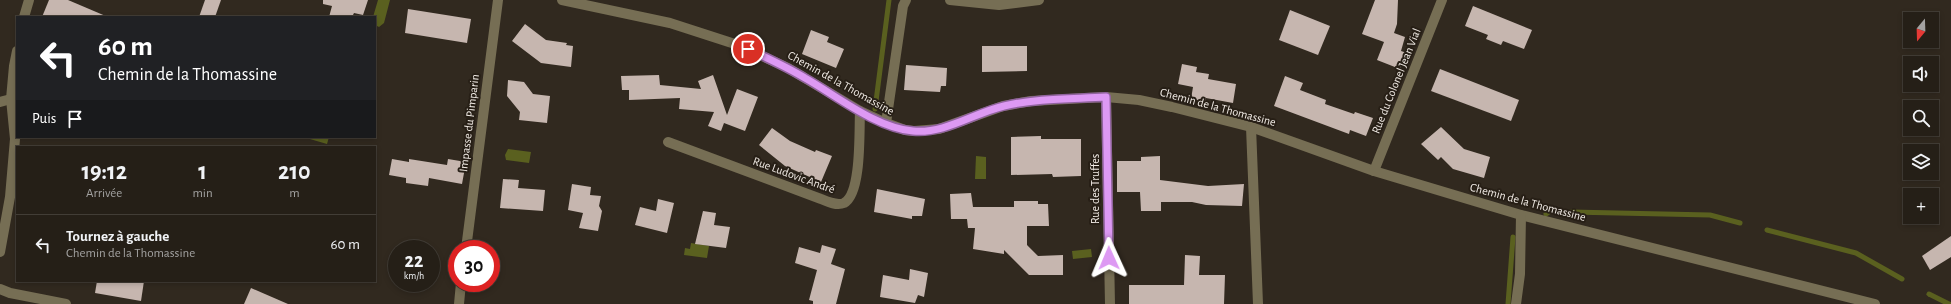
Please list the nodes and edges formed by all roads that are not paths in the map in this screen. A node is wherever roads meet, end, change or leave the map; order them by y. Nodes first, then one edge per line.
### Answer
1 (29, 0) edge
2 (498, 0) edge
3 (562, 0) edge
4 (906, 0) edge
5 (950, 0) edge
6 (1040, 0) edge
7 (1442, 0) edge
8 (24, 16) edge
9 (16, 56) edge
10 (1106, 97) junction
11 (12, 99) junction
12 (0, 102) edge
13 (860, 111) junction
14 (886, 123) junction
15 (1251, 127) junction
16 (668, 142) dead end
17 (1374, 171) junction
18 (1521, 215) junction
19 (467, 240) edge
20 (0, 252) edge
21 (0, 289) edge
22 (460, 292) edge
23 (66, 304) edge
24 (459, 304) edge
25 (1110, 304) edge
26 (1258, 304) edge
27 (1516, 304) edge
28 (1875, 304) edge

1 - 8 street
2 - 19 street, Impasse du Pimparin
3 - 13 street, Chemin de la Thomassine
4 - 14 street
5 - 6 street
7 - 17 street, Rue du Colonel Jean Vial
9 - 11 street
10 - 14 street, Chemin de la Thomassine
10 - 15 street, Chemin de la Thomassine
10 - 25 street, Rue des Truffes
11 - 12 street
11 - 20 street
13 - 14 street, Chemin de la Thomassine
13 - 16 street, Rue Ludovic André
15 - 17 street, Chemin de la Thomassine
15 - 26 street
17 - 18 street, Chemin de la Thomassine
18 - 27 street
18 - 28 street, Chemin de la Thomassine
21 - 23 street
22 - 24 street

